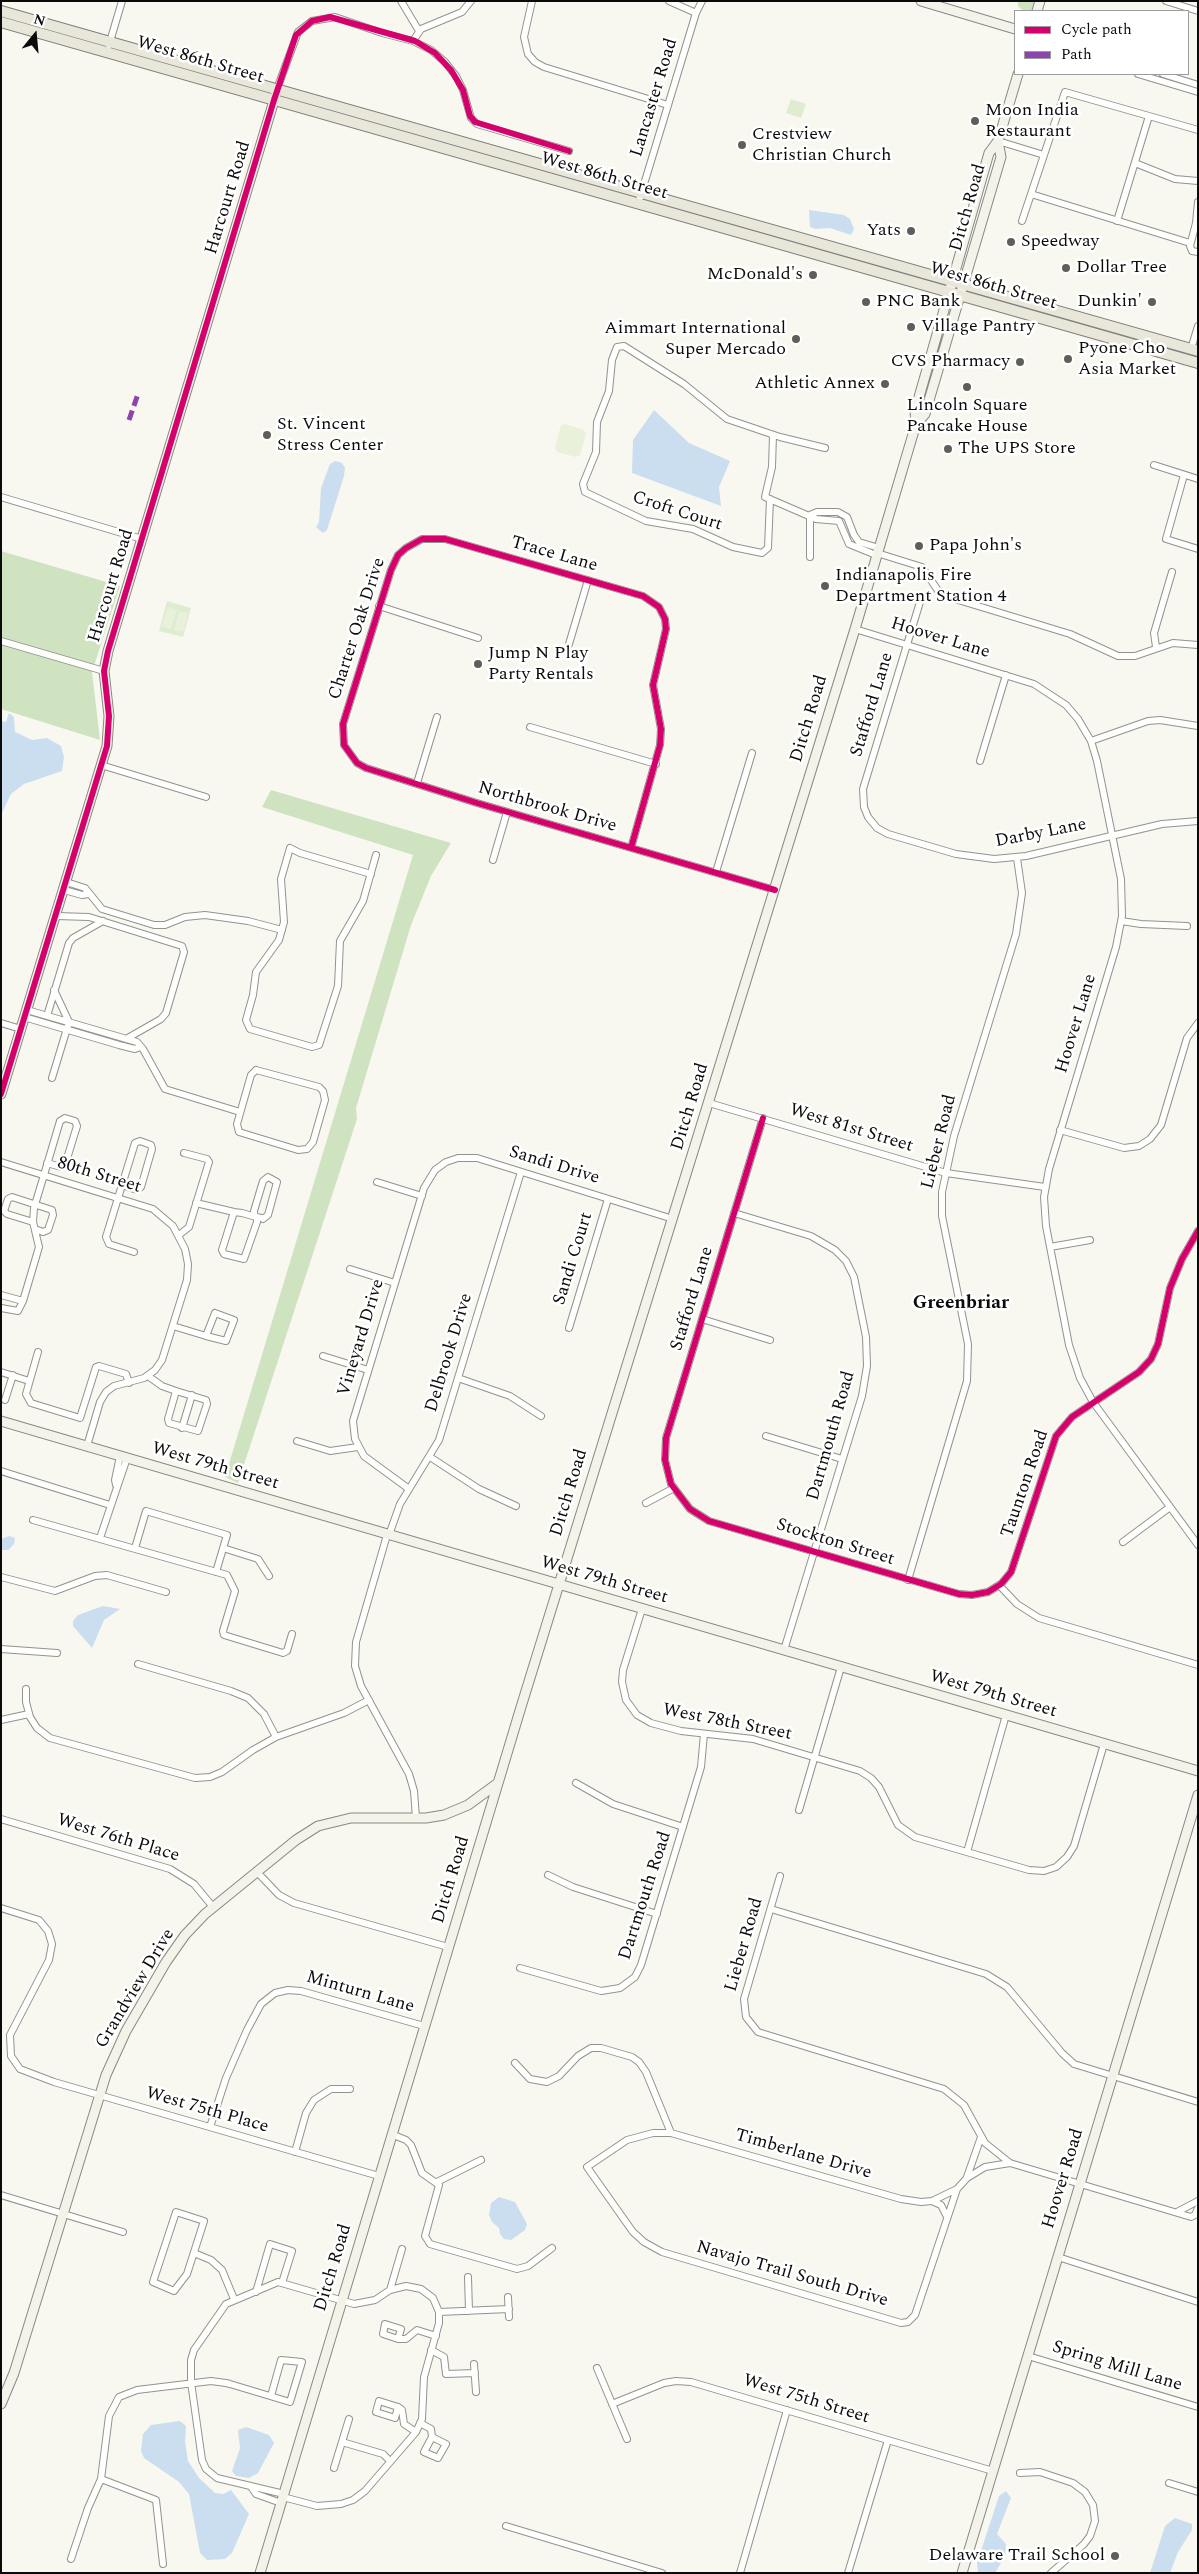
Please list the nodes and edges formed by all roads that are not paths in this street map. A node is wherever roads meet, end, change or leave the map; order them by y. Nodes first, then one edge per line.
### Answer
1 (122, 1) edge
2 (401, 1) edge
3 (472, 1) edge
4 (532, 1) edge
5 (669, 1) edge
6 (702, 1) edge
7 (921, 1) edge
8 (1166, 1) edge
9 (1, 11) edge
10 (1198, 11) edge
11 (696, 13) junction
12 (1, 22) edge
13 (1014, 29) edge
14 (419, 31) junction
15 (413, 40) junction
16 (108, 46) junction
17 (1018, 75) edge
18 (1141, 75) edge
19 (1165, 75) edge
20 (1198, 85) edge
21 (278, 89) junction
22 (1198, 92) edge
23 (274, 100) junction
24 (668, 105) junction
25 (1150, 116) junction
26 (1198, 130) edge
27 (998, 141) junction
28 (568, 151) dead end
29 (1044, 155) junction
30 (1135, 163) junction
31 (1198, 181) edge
32 (642, 192) junction
33 (1031, 194) junction
34 (1198, 202) edge
35 (638, 204) junction
36 (1022, 221) dead end
37 (1117, 221) junction
38 (1190, 243) junction
39 (1198, 252) edge
40 (951, 286) junction
41 (962, 290) junction
42 (1198, 326) edge
43 (1194, 350) edge
44 (1198, 363) edge
45 (916, 424) junction
46 (773, 435) junction
47 (825, 448) dead end
48 (1154, 465) dead end
49 (1184, 475) junction
50 (1198, 479) edge
51 (1, 497) edge
52 (767, 498) junction
53 (829, 512) junction
54 (810, 515) junction
55 (829, 519) junction
56 (432, 538) joint
57 (142, 539) junction
58 (1198, 549) edge
59 (877, 552) junction
60 (810, 557) dead end
61 (1172, 572) dead end
62 (588, 580) junction
63 (920, 602) dead end
64 (380, 606) junction
65 (855, 629) junction
66 (478, 638) dead end
67 (1, 641) edge
68 (569, 644) dead end
69 (907, 645) junction
70 (1198, 645) edge
71 (1156, 647) junction
72 (104, 672) junction
73 (1006, 675) junction
74 (437, 717) dead end
75 (1198, 726) edge
76 (530, 727) dead end
77 (1091, 742) junction
78 (346, 750) joint
79 (752, 752) dead end
80 (980, 761) dead end
81 (656, 764) junction
82 (101, 765) junction
83 (418, 783) junction
84 (206, 797) dead end
85 (507, 812) junction
86 (868, 817) joint
87 (1198, 821) edge
88 (1112, 835) junction
89 (632, 848) junction
90 (376, 855) dead end
91 (1017, 858) junction
92 (493, 860) dead end
93 (716, 872) junction
94 (371, 874) junction
95 (65, 886) junction
96 (775, 890) junction
97 (56, 916) junction
98 (103, 921) junction
99 (1121, 921) junction
100 (1187, 926) dead end
101 (282, 930) junction
102 (54, 990) junction
103 (26, 1013) junction
104 (47, 1016) junction
105 (1, 1023) edge
106 (1198, 1023) edge
107 (68, 1026) junction
108 (21, 1029) junction
109 (126, 1039) junction
110 (140, 1047) junction
111 (52, 1078) dead end
112 (1, 1094) edge
113 (710, 1102) junction
114 (240, 1112) junction
115 (763, 1118) junction
116 (1060, 1130) junction
117 (184, 1153) dead end
118 (1, 1162) edge
119 (47, 1163) junction
120 (521, 1172) junction
121 (946, 1173) junction
122 (44, 1174) junction
123 (430, 1176) joint
124 (376, 1182) dead end
125 (122, 1185) junction
126 (1045, 1187) junction
127 (422, 1196) junction
128 (119, 1197) junction
129 (608, 1199) junction
130 (196, 1203) junction
131 (35, 1204) junction
132 (234, 1212) junction
133 (734, 1213) junction
134 (255, 1215) junction
135 (673, 1219) junction
136 (33, 1222) junction
137 (35, 1229) junction
138 (1198, 1231) edge
139 (179, 1235) junction
140 (1090, 1240) dead end
141 (1050, 1247) junction
142 (134, 1252) dead end
143 (350, 1269) dead end
144 (395, 1283) junction
145 (1, 1294) edge
146 (23, 1301) junction
147 (1, 1308) edge
148 (702, 1319) junction
149 (173, 1326) junction
150 (569, 1328) dead end
151 (206, 1336) junction
152 (770, 1340) dead end
153 (38, 1352) dead end
154 (322, 1356) dead end
155 (368, 1370) junction
156 (1, 1372) edge
157 (13, 1375) junction
158 (148, 1376) junction
159 (458, 1378) junction
160 (29, 1380) junction
161 (129, 1383) junction
162 (176, 1391) junction
163 (192, 1395) junction
164 (6, 1400) dead end
165 (1093, 1402) junction
166 (541, 1416) dead end
167 (1, 1421) edge
168 (182, 1428) junction
169 (766, 1436) dead end
170 (297, 1441) dead end
171 (86, 1446) junction
172 (358, 1447) junction
173 (124, 1457) junction
174 (430, 1457) junction
175 (842, 1459) junction
176 (1, 1471) edge
177 (674, 1488) junction
178 (409, 1489) junction
179 (646, 1503) dead end
180 (110, 1505) junction
181 (516, 1506) dead end
182 (1170, 1507) junction
183 (32, 1520) dead end
184 (388, 1535) junction
185 (1195, 1536) edge
186 (100, 1538) junction
187 (1123, 1542) dead end
188 (1198, 1544) edge
189 (135, 1548) junction
190 (223, 1548) junction
191 (814, 1552) junction
192 (216, 1572) junction
193 (269, 1576) dead end
194 (1, 1577) edge
195 (908, 1580) junction
196 (559, 1585) junction
197 (999, 1585) junction
198 (166, 1592) dead end
199 (642, 1609) junction
200 (292, 1634) dead end
201 (1, 1649) edge
202 (784, 1650) junction
203 (56, 1654) dead end
204 (138, 1664) dead end
205 (1198, 1665) edge
206 (841, 1667) junction
207 (26, 1689) dead end
208 (369, 1700) junction
209 (29, 1714) junction
210 (1006, 1715) junction
211 (1, 1720) edge
212 (704, 1734) junction
213 (276, 1737) junction
214 (1104, 1744) junction
215 (815, 1757) junction
216 (1198, 1771) edge
217 (498, 1783) junction
218 (576, 1784) dead end
219 (1198, 1795) edge
220 (799, 1810) dead end
221 (416, 1818) junction
222 (1, 1819) edge
223 (683, 1827) junction
224 (967, 1852) junction
225 (257, 1872) junction
226 (548, 1875) dead end
227 (780, 1876) dead end
228 (213, 1907) junction
229 (1, 1908) edge
230 (771, 1909) junction
231 (657, 1914) junction
232 (448, 1947) junction
233 (520, 1968) dead end
234 (424, 2026) junction
235 (515, 2063) dead end
236 (1112, 2077) junction
237 (350, 2088) dead end
238 (99, 2095) junction
239 (1198, 2102) edge
240 (210, 2127) junction
241 (671, 2133) junction
242 (391, 2134) junction
243 (981, 2137) junction
244 (295, 2152) junction
245 (481, 2160) dead end
246 (1010, 2163) junction
247 (587, 2167) joint
248 (379, 2176) junction
249 (967, 2178) junction
250 (437, 2182) junction
251 (1080, 2183) junction
252 (957, 2189) junction
253 (1, 2195) edge
254 (932, 2201) junction
255 (1198, 2201) edge
256 (1198, 2208) edge
257 (1176, 2212) junction
258 (63, 2214) junction
259 (946, 2216) junction
260 (123, 2232) dead end
261 (552, 2248) dead end
262 (402, 2249) dead end
263 (194, 2253) junction
264 (1058, 2257) junction
265 (468, 2277) dead end
266 (282, 2283) junction
267 (390, 2290) junction
268 (256, 2292) junction
269 (508, 2297) dead end
270 (234, 2299) junction
271 (341, 2301) junction
272 (1198, 2302) edge
273 (509, 2309) junction
274 (470, 2311) junction
275 (439, 2312) junction
276 (509, 2317) dead end
277 (436, 2336) junction
278 (398, 2338) dead end
279 (431, 2350) junction
280 (1028, 2356) junction
281 (474, 2364) dead end
282 (598, 2368) dead end
283 (475, 2373) junction
284 (191, 2382) junction
285 (476, 2392) dead end
286 (271, 2396) junction
287 (1, 2404) edge
288 (612, 2404) junction
289 (398, 2407) dead end
290 (1198, 2407) edge
291 (787, 2410) junction
292 (349, 2419) dead end
293 (420, 2424) junction
294 (416, 2432) junction
295 (432, 2437) dead end
296 (627, 2440) dead end
297 (888, 2440) junction
298 (342, 2442) junction
299 (389, 2460) junction
300 (334, 2468) dead end
301 (993, 2471) junction
302 (1020, 2473) dead end
303 (101, 2478) junction
304 (1169, 2483) dead end
305 (1198, 2492) edge
306 (283, 2498) junction
307 (506, 2526) dead end
308 (72, 2559) dead end
309 (163, 2564) dead end
310 (1054, 2572) edge
311 (260, 2573) edge
312 (662, 2573) edge
313 (740, 2573) edge
314 (848, 2573) edge
315 (962, 2573) edge

1 - 16 street
2 - 14 street
3 - 14 street
4 - 24 street
5 - 11 street
6 - 11 street, Lancaster Road
7 - 13 main road
8 - 10 street
9 - 16 main road, West 86th Street
11 - 24 street, Lancaster Road
12 - 16 main road, West 86th Street
14 - 15 street
15 - 21 street
15 - 28 street
16 - 21 main road, West 86th Street
16 - 23 main road, West 86th Street
17 - 27 main road, Ditch Road
18 - 22 street
19 - 20 street
21 - 23 main road, Harcourt Road
21 - 32 main road, West 86th Street
23 - 35 main road, West 86th Street
23 - 57 main road, Harcourt Road
24 - 32 street, Lancaster Road
25 - 26 street
25 - 29 street
25 - 30 street
27 - 29 street
27 - 40 main road, Ditch Road
27 - 41 main road, Ditch Road
29 - 33 street
30 - 31 street
30 - 37 street
32 - 35 street, Lancaster Road
32 - 40 main road, West 86th Street
33 - 36 street
33 - 37 street
34 - 38 street
35 - 40 main road, West 86th Street
37 - 38 street
38 - 39 street
40 - 41 main road, West 86th Street
40 - 45 main road, Ditch Road
41 - 43 main road, West 86th Street
41 - 44 main road, West 86th Street
41 - 45 main road, Ditch Road
42 - 43 street
45 - 59 main road, Ditch Road
46 - 47 street
46 - 52 street
46 - 52 street, Croft Court
48 - 49 street
49 - 50 street
49 - 58 street
51 - 57 street
52 - 54 street
53 - 54 street
53 - 55 street
53 - 59 street
54 - 55 street
54 - 60 street
55 - 59 street
56 - 62 street, Trace Lane
56 - 64 street, Charter Oak Drive
57 - 72 main road, Harcourt Road
59 - 65 main road, Ditch Road
59 - 71 street
61 - 71 street
62 - 68 street
62 - 81 street, Trace Lane
63 - 69 street, Stafford Lane
64 - 66 street
64 - 78 street, Charter Oak Drive
65 - 69 street, Hoover Lane
65 - 96 main road, Ditch Road
67 - 72 street
69 - 73 street, Hoover Lane
69 - 86 street, Stafford Lane
70 - 71 street
72 - 82 main road, Harcourt Road
73 - 77 street, Hoover Lane
73 - 80 street
74 - 83 street
75 - 77 street
76 - 81 street
77 - 88 street, Hoover Lane
78 - 83 street, Northbrook Drive
79 - 93 street
81 - 89 street
82 - 84 street
82 - 95 main road, Harcourt Road
83 - 85 street, Northbrook Drive
85 - 89 street, Northbrook Drive
85 - 92 street
86 - 91 street, Darby Lane
87 - 88 street, Darby Lane
88 - 91 street, Darby Lane
88 - 99 street, Hoover Lane
89 - 93 street, Northbrook Drive
90 - 94 street
91 - 121 street, Lieber Road
93 - 96 street, Northbrook Drive
94 - 101 street
94 - 101 street
95 - 97 main road, Harcourt Road
95 - 101 street
96 - 113 main road, Ditch Road
97 - 98 street
97 - 103 main road, Harcourt Road
98 - 102 street
98 - 109 street
99 - 100 street
99 - 116 street, Hoover Lane
102 - 104 street
102 - 107 street
103 - 104 street
103 - 107 street
103 - 108 main road, Harcourt Road
104 - 107 street
105 - 108 street
106 - 116 street
107 - 109 street
107 - 110 street
107 - 111 street
108 - 112 main road, Harcourt Road
109 - 110 street
110 - 114 street
113 - 115 street, West 81st Street
113 - 135 main road, Ditch Road
114 - 114 street
115 - 121 street, West 81st Street
115 - 133 street, Stafford Lane
116 - 126 street, Hoover Lane
117 - 130 street
118 - 122 street, 80th Street
119 - 119 street
119 - 122 street
120 - 123 street, Sandi Drive
120 - 129 street, Sandi Drive
120 - 159 street, Delbrook Drive
121 - 126 street, West 81st Street
121 - 195 street, Lieber Road
122 - 128 street, 80th Street
122 - 131 street
123 - 127 street, Vineyard Drive
124 - 127 street
125 - 125 street
125 - 128 street
126 - 141 street, Hoover Lane
127 - 144 street, Vineyard Drive
128 - 139 street, 80th Street
128 - 142 street
129 - 135 street, Sandi Drive
129 - 150 street, Sandi Court
130 - 132 street
130 - 139 street
131 - 136 street
131 - 136 street
131 - 137 street
132 - 134 street
132 - 134 street
133 - 148 street, Stafford Lane
133 - 175 street, Dartmouth Road
134 - 134 street
135 - 196 main road, Ditch Road
136 - 137 street
137 - 146 street
138 - 165 street, Taunton Road
139 - 149 street
140 - 141 street
141 - 165 street, Hoover Lane
143 - 144 street
144 - 155 street, Vineyard Drive
145 - 146 street
146 - 147 street
148 - 152 street
148 - 177 street, Stafford Lane
149 - 151 street
149 - 158 street
151 - 151 street
153 - 160 street
154 - 155 street
155 - 172 street, Vineyard Drive
156 - 157 street
157 - 160 street
157 - 164 street
158 - 161 street
158 - 162 street
159 - 166 street
159 - 174 street, Delbrook Drive
160 - 161 street
161 - 171 street
162 - 163 street
162 - 168 street
163 - 168 street
163 - 168 street
165 - 182 street, Hoover Lane
165 - 197 street, Taunton Road
167 - 171 main road, West 79th Street
169 - 175 street
170 - 172 street
171 - 173 main road, West 79th Street
172 - 178 street
173 - 180 street
173 - 184 main road, West 79th Street
174 - 178 street, Delbrook Drive
174 - 181 street
175 - 191 street, Dartmouth Road
176 - 180 street
177 - 179 street
177 - 191 street, Stockton Street
178 - 184 street, Delbrook Drive
180 - 186 street
182 - 185 street, Hoover Lane
182 - 187 street
183 - 186 street
184 - 196 main road, West 79th Street
184 - 208 street, Delbrook Drive
185 - 188 street, Hoover Lane
186 - 189 street
189 - 190 street
189 - 192 street
190 - 192 street
190 - 193 street
191 - 195 street, Stockton Street
191 - 202 street, Dartmouth Road
192 - 200 street
194 - 198 street
195 - 197 street, Stockton Street
196 - 199 main road, West 79th Street
196 - 217 main road, Ditch Road
197 - 205 street
199 - 202 main road, West 79th Street
199 - 212 street, West 78th Street
201 - 203 street
202 - 206 main road, West 79th Street
204 - 213 street
206 - 210 main road, West 79th Street
206 - 215 street
207 - 209 street
208 - 213 street
208 - 221 street, Delbrook Drive
209 - 211 street
209 - 213 street
210 - 214 main road, West 79th Street
210 - 224 street
212 - 215 street, West 78th Street
212 - 223 street, Dartmouth Road
214 - 216 main road, West 79th Street
214 - 224 street, West 78th Street
215 - 220 street
215 - 224 street, West 78th Street
217 - 221 main road, Grandview Drive
217 - 232 main road, Ditch Road
218 - 223 street
219 - 236 main road, Hoover Road
221 - 225 main road, Grandview Drive
222 - 228 street, West 76th Place
223 - 231 street, Dartmouth Road
225 - 228 main road, Grandview Drive
225 - 232 street
226 - 231 street
227 - 230 street, Lieber Road
228 - 238 main road, Grandview Drive
229 - 238 street, West 75th Place
230 - 236 street
230 - 243 street, Lieber Road
231 - 233 street, Dartmouth Road
232 - 234 main road, Ditch Road
234 - 240 street, Minturn Lane
234 - 242 main road, Ditch Road
235 - 241 street
236 - 239 street
236 - 251 main road, Hoover Road
237 - 244 street
238 - 240 street, West 75th Place
238 - 258 main road, Grandview Drive
240 - 244 street, West 75th Place
241 - 247 street, Timberlane Drive
241 - 254 street, Timberlane Drive
242 - 248 main road, Ditch Road
242 - 250 street
243 - 246 street
243 - 249 street
244 - 248 street, West 75th Place
245 - 250 street
246 - 249 street, Timberlane Drive
246 - 251 street
247 - 259 street, Navajo Trail South Drive
248 - 271 main road, Ditch Road
249 - 252 street, Timberlane Drive
250 - 261 street
251 - 257 street
251 - 264 main road, Hoover Road
252 - 254 street, Timberlane Drive
252 - 259 street
253 - 258 street
254 - 259 street
255 - 257 street
256 - 257 street
258 - 260 street
258 - 287 main road, Grandview Drive
262 - 267 street
263 - 263 street
263 - 270 street
264 - 272 street
264 - 280 main road, Hoover Road
265 - 274 street
266 - 268 street
266 - 268 street
266 - 271 street
267 - 271 street
267 - 275 street
268 - 270 street
269 - 273 street
270 - 284 street
271 - 306 main road, Ditch Road
273 - 274 street
273 - 276 street
274 - 275 street
275 - 277 street
277 - 278 street
277 - 279 street
279 - 283 street
279 - 293 street
280 - 290 street, Spring Mill Lane
280 - 301 main road, Hoover Road
281 - 283 street
282 - 288 street
283 - 285 street
284 - 286 street
284 - 303 street
284 - 306 street
286 - 286 street
288 - 291 street, West 75th Street
288 - 296 street
289 - 294 street
291 - 297 street, West 75th Street
291 - 313 street
292 - 298 street
293 - 294 street
293 - 295 street
294 - 299 street
297 - 301 street, West 75th Street
297 - 314 street
298 - 299 street
298 - 300 street
299 - 306 street
301 - 315 main road, Hoover Road
302 - 310 street
303 - 308 street
303 - 309 street
304 - 305 street
306 - 311 main road, Ditch Road
307 - 312 street

